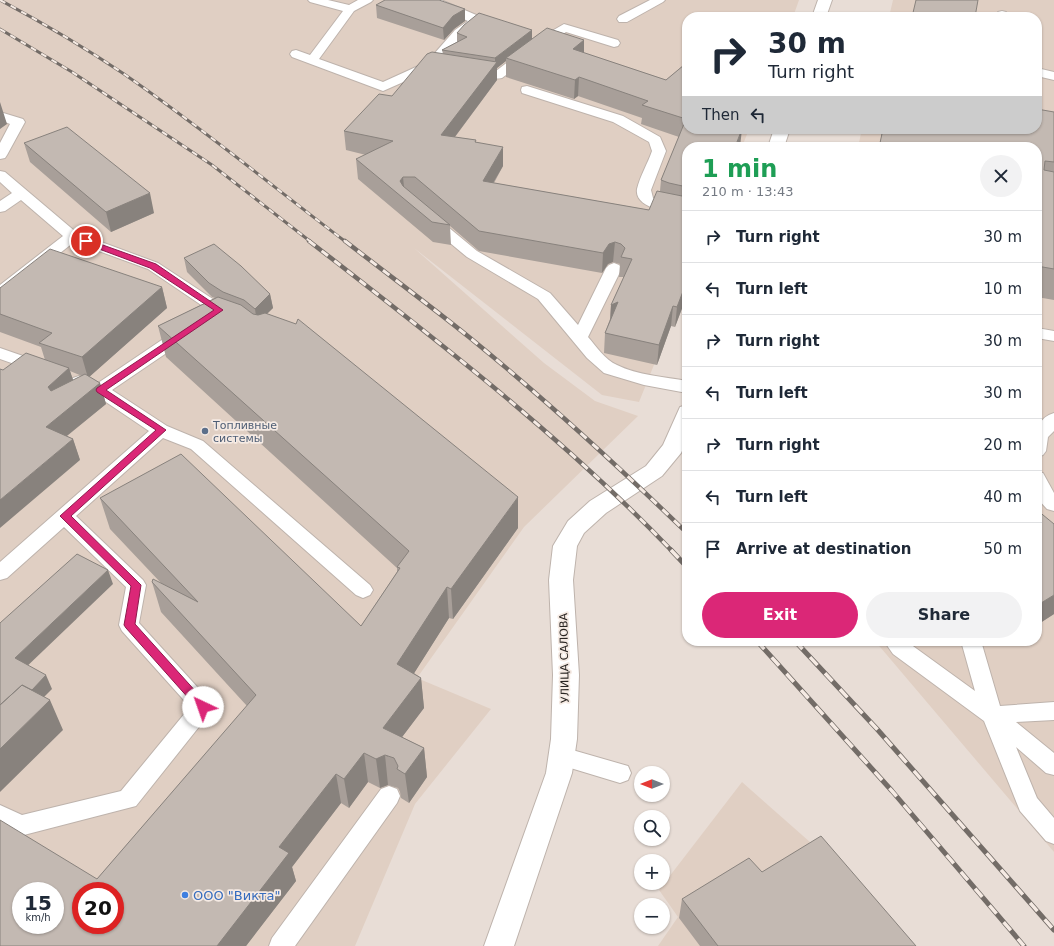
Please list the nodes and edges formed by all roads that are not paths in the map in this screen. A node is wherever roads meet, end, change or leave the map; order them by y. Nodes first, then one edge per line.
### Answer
1 (314, 0) edge
2 (367, 0) edge
3 (435, 0) edge
4 (659, 0) edge
5 (825, 0) edge
6 (350, 9) junction
7 (821, 12) edge
8 (623, 19) dead end
9 (614, 43) dead end
10 (296, 54) dead end
11 (312, 60) junction
12 (431, 65) junction
13 (446, 67) edge
14 (461, 69) edge
15 (1042, 73) edge
16 (1054, 76) edge
17 (527, 90) dead end
18 (0, 116) edge
19 (0, 155) edge
20 (0, 175) edge
21 (21, 193) junction
22 (0, 208) edge
23 (421, 210) edge
24 (682, 211) edge
25 (72, 236) junction
26 (614, 268) dead end
27 (0, 293) edge
28 (208, 317) junction
29 (240, 319) edge
30 (1042, 334) edge
31 (1054, 336) edge
32 (580, 337) junction
33 (0, 353) edge
34 (682, 386) edge
35 (100, 390) junction
36 (1054, 419) edge
37 (682, 425) edge
38 (162, 430) junction
39 (1042, 434) edge
40 (1042, 489) edge
41 (1054, 504) edge
42 (65, 516) junction
43 (0, 573) edge
44 (363, 590) dead end
45 (898, 646) edge
46 (973, 646) edge
47 (1054, 711) edge
48 (992, 715) junction
49 (562, 756) junction
50 (1054, 766) edge
51 (620, 773) dead end
52 (389, 796) dead end
53 (0, 815) edge
54 (1054, 834) edge
55 (281, 946) edge
56 (499, 946) edge

1 - 6 lane
2 - 6 lane
3 - 12 lane
4 - 8 lane
5 - 7 street
6 - 11 lane
9 - 14 lane
10 - 11 lane
11 - 12 lane
12 - 13 lane
15 - 16 lane
17 - 24 lane
18 - 19 lane
20 - 21 lane
21 - 22 lane
21 - 25 lane
23 - 32 lane
25 - 27 lane
25 - 28 lane
26 - 32 lane
28 - 29 lane
28 - 35 lane
30 - 31 lane
32 - 34 lane
33 - 35 lane
35 - 38 lane
36 - 39 lane
37 - 49 street, УЛИЦА САЛОВА
38 - 42 lane
38 - 44 lane
40 - 41 lane
42 - 43 lane
42 - 53 lane
45 - 48 lane
46 - 48 lane
47 - 48 lane
48 - 50 lane
48 - 54 lane
49 - 51 lane
49 - 56 street, УЛИЦА САЛОВА
52 - 55 lane

